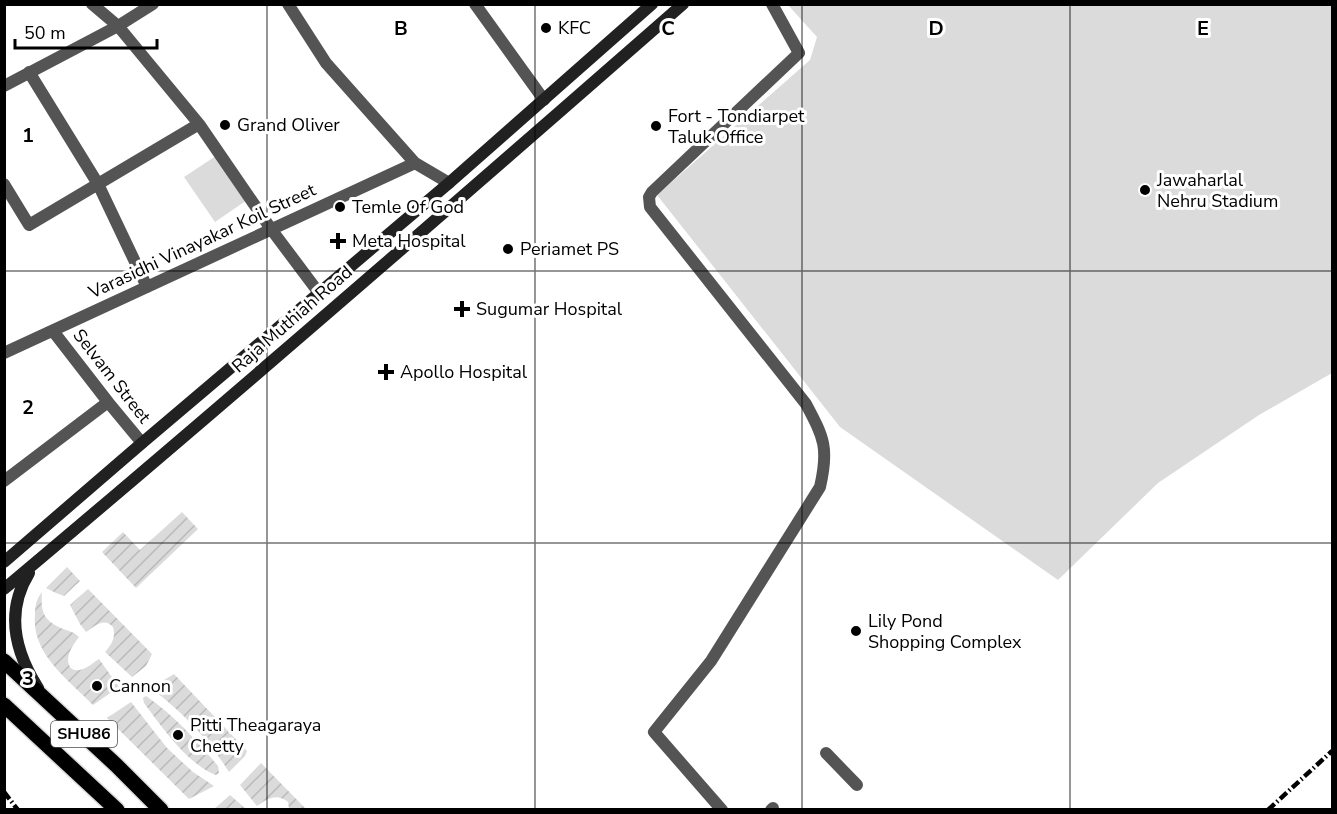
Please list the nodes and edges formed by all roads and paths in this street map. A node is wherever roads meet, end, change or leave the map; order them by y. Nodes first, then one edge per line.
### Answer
1 (92, 4) edge
2 (153, 4) edge
3 (288, 4) edge
4 (475, 4) edge
5 (652, 4) edge
6 (683, 4) edge
7 (772, 4) edge
8 (118, 26) junction
9 (29, 72) junction
10 (4, 86) edge
11 (544, 100) junction
12 (199, 124) junction
13 (415, 163) junction
14 (4, 183) edge
15 (449, 183) junction
16 (98, 184) junction
17 (271, 229) junction
18 (147, 287) junction
19 (319, 293) junction
20 (53, 330) junction
21 (4, 352) edge
22 (108, 402) junction
23 (142, 443) junction
24 (4, 481) edge
25 (41, 558) junction
26 (4, 562) edge
27 (4, 589) edge
28 (4, 661) edge
29 (46, 699) junction
30 (4, 705) edge
31 (826, 753) dead end
32 (857, 785) dead end
33 (117, 810) edge
34 (161, 810) edge
35 (722, 810) edge

1 - 8 street
2 - 8 street
3 - 13 street
4 - 11 street
5 - 11 main road, Raja Muthiah Road
6 - 25 main road, Raja Muthiah Road
7 - 35 street
8 - 9 street
8 - 12 street
9 - 10 street
9 - 16 street
11 - 15 main road, Raja Muthiah Road
12 - 16 street
12 - 17 street
13 - 15 street
13 - 17 street, Varasidhi Vinayakar Koil Street
14 - 16 street
15 - 19 main road, Raja Muthiah Road
16 - 18 street
17 - 18 street, Varasidhi Vinayakar Koil Street
17 - 19 street
18 - 20 street, Varasidhi Vinayakar Koil Street
19 - 23 main road, Raja Muthiah Road
20 - 21 street, Varasidhi Vinayakar Koil Street
20 - 22 street, Selvam Street
22 - 23 street, Selvam Street
22 - 24 street
23 - 26 main road, Raja Muthiah Road
25 - 27 main road, Raja Muthiah Road
25 - 29 main road
28 - 29 main road, SHU86
29 - 34 main road, SHU86
30 - 33 main road, SHU86
31 - 32 street

